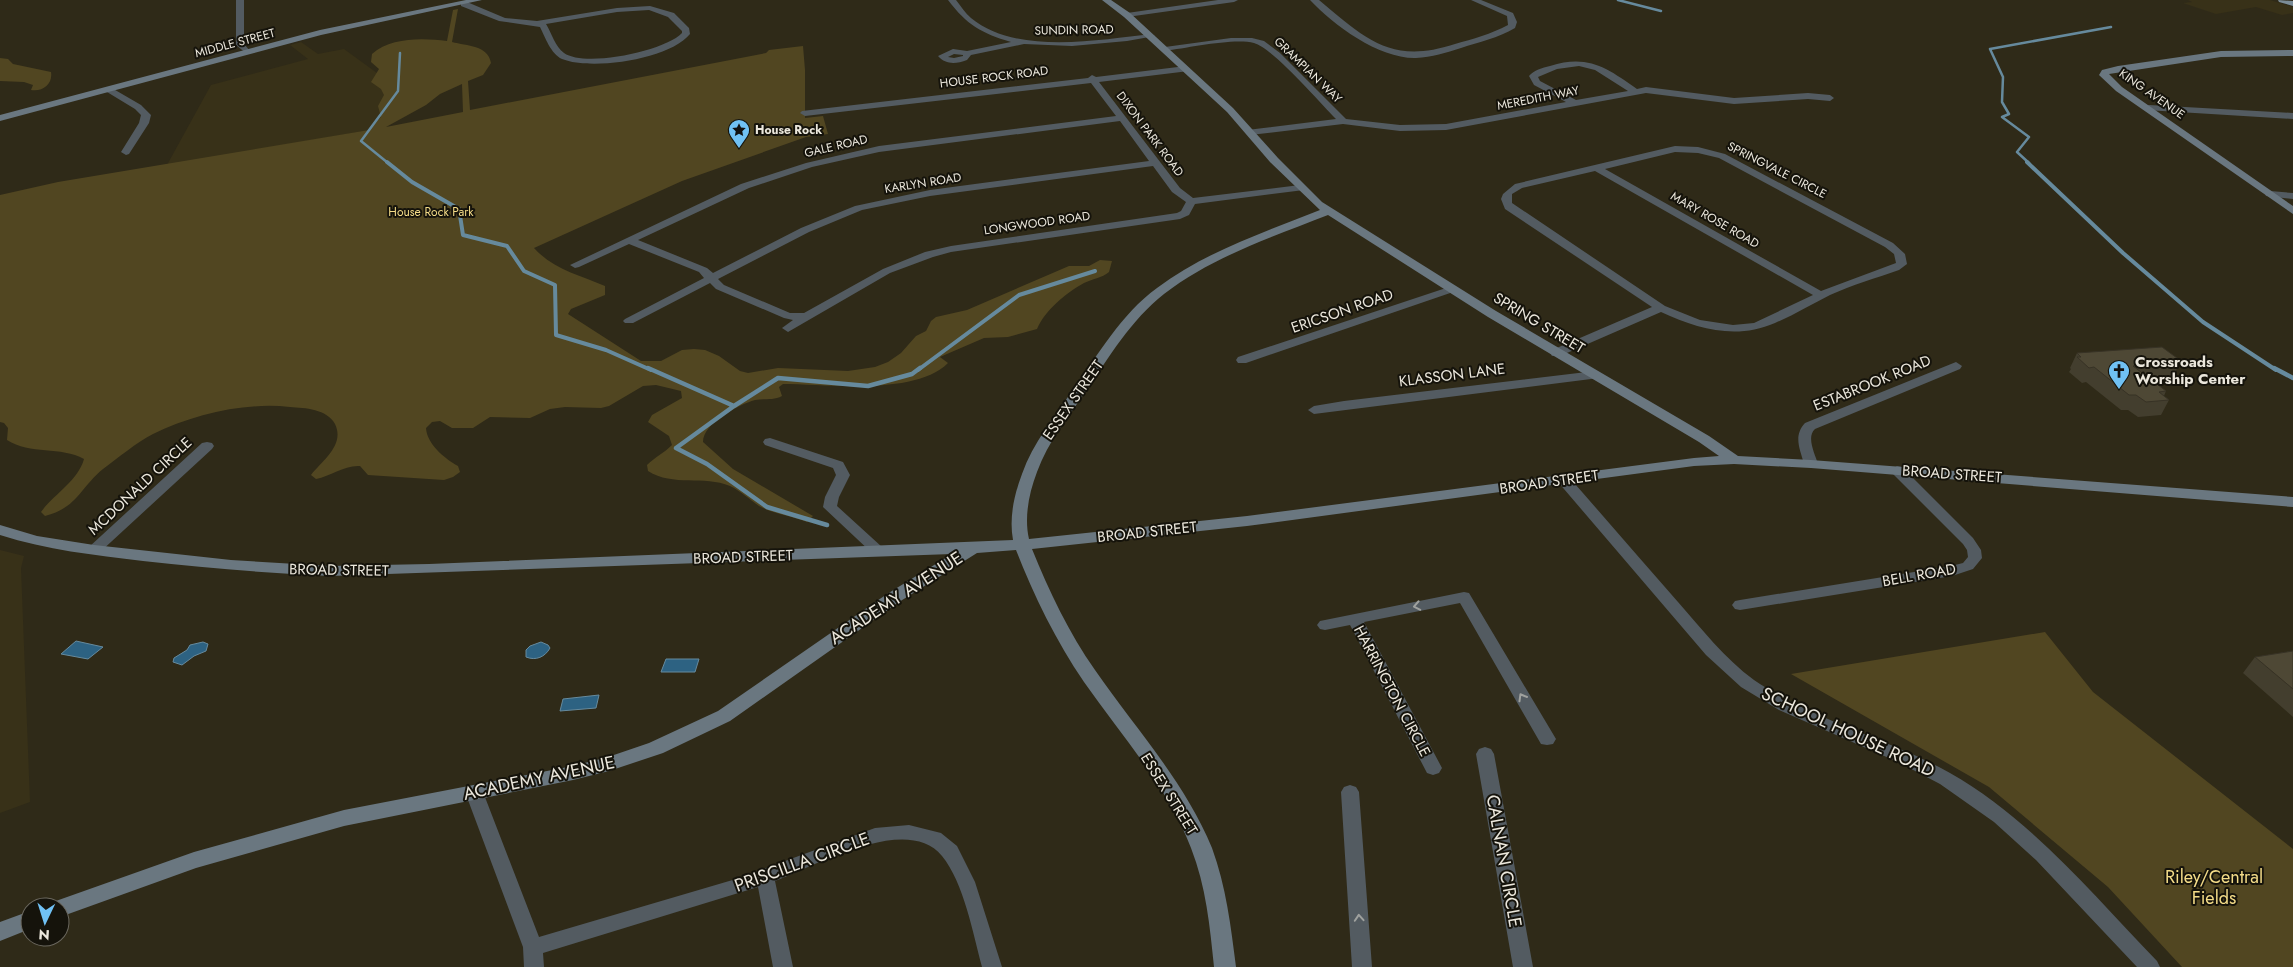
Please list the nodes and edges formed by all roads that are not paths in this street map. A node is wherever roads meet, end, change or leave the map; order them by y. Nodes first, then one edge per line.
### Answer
1 (240, 0) edge
2 (476, 0) edge
3 (952, 0) edge
4 (1106, 0) edge
5 (1234, 0) edge
6 (1314, 0) edge
7 (1475, 0) edge
8 (2282, 0) edge
9 (464, 4) junction
10 (2293, 4) edge
11 (1127, 16) junction
12 (497, 18) junction
13 (538, 23) junction
14 (1151, 36) junction
15 (1024, 41) junction
16 (1165, 49) junction
17 (247, 52) junction
18 (967, 53) dead end
19 (2293, 53) edge
20 (1186, 69) junction
21 (1092, 78) junction
22 (110, 90) junction
23 (1634, 91) junction
24 (1830, 98) dead end
25 (1576, 104) junction
26 (2149, 108) junction
27 (805, 113) dead end
28 (2293, 116) edge
29 (0, 118) edge
30 (1122, 118) junction
31 (1343, 121) junction
32 (1250, 132) junction
33 (126, 152) dead end
34 (1155, 163) junction
35 (1597, 168) junction
36 (1300, 188) junction
37 (2270, 194) junction
38 (2293, 196) edge
39 (1191, 201) junction
40 (1328, 211) junction
41 (2293, 212) edge
42 (629, 240) junction
43 (575, 265) dead end
44 (710, 278) junction
45 (1452, 289) junction
46 (1821, 295) junction
47 (1661, 308) junction
48 (807, 317) junction
49 (629, 321) dead end
50 (788, 328) dead end
51 (1556, 353) junction
52 (1242, 360) dead end
53 (1956, 366) dead end
54 (1595, 375) junction
55 (1314, 410) dead end
56 (770, 442) dead end
57 (207, 446) dead end
58 (1734, 460) junction
59 (1811, 464) junction
60 (1897, 470) junction
61 (1563, 479) junction
62 (2293, 502) edge
63 (0, 530) edge
64 (1021, 545) junction
65 (973, 548) junction
66 (94, 550) junction
67 (876, 550) junction
68 (1740, 605) dead end
69 (1354, 619) junction
70 (1325, 625) dead end
71 (1547, 738) dead end
72 (1485, 754) dead end
73 (1433, 768) dead end
74 (474, 792) junction
75 (1350, 792) dead end
76 (765, 877) junction
77 (70, 904) edge
78 (20, 924) edge
79 (0, 932) edge
80 (533, 947) junction
81 (534, 967) edge
82 (783, 967) edge
83 (992, 967) edge
84 (1225, 967) edge
85 (1362, 967) edge
86 (1523, 967) edge
87 (2150, 967) edge

1 - 17 street
2 - 9 street, MIDDLE STREET
2 - 12 street
3 - 15 street, SUNDIN ROAD
4 - 11 street
5 - 11 street
6 - 7 street
8 - 10 main road
9 - 12 street
9 - 17 street, MIDDLE STREET
11 - 14 street
12 - 13 street
13 - 13 street
14 - 15 street, SUNDIN ROAD
14 - 16 street
15 - 18 street
16 - 20 street
16 - 31 street, GRAMPIAN WAY
17 - 22 street, MIDDLE STREET
19 - 26 street, KING AVENUE
20 - 21 street, HOUSE ROCK ROAD
20 - 32 street
21 - 27 street, HOUSE ROCK ROAD
21 - 30 street, DIXON PARK ROAD
22 - 29 street, MIDDLE STREET
22 - 33 street
23 - 24 street, MEREDITH WAY
23 - 25 street, MEREDITH WAY
23 - 25 street
25 - 31 street, MEREDITH WAY
26 - 28 street
26 - 37 street, KING AVENUE
30 - 34 street, DIXON PARK ROAD
30 - 42 street, GALE ROAD
31 - 32 street, MEREDITH WAY
32 - 36 street
34 - 39 street, DIXON PARK ROAD
34 - 44 street, KARLYN ROAD
35 - 46 street, MARY ROSE ROAD
35 - 46 street, SPRINGVALE CIRCLE
35 - 47 street, SPRINGVALE CIRCLE
36 - 39 street
36 - 40 street
37 - 38 street
37 - 41 street, KING AVENUE
39 - 48 street, LONGWOOD ROAD
40 - 45 street, SPRING STREET
40 - 64 street, ESSEX STREET
42 - 43 street, GALE ROAD
42 - 44 street
44 - 48 street
44 - 49 street, KARLYN ROAD
45 - 51 street, SPRING STREET
45 - 52 street, ERICSON ROAD
46 - 47 street, SPRINGVALE CIRCLE
47 - 51 street
48 - 50 street, LONGWOOD ROAD
51 - 54 street, SPRING STREET
53 - 59 street, ESTABROOK ROAD
54 - 55 street, KLASSON LANE
54 - 58 street, SPRING STREET
56 - 67 street
57 - 66 street, MCDONALD CIRCLE
58 - 59 street, BROAD STREET
58 - 61 street, BROAD STREET
59 - 60 street, BROAD STREET
60 - 62 street, BROAD STREET
60 - 68 street, BELL ROAD
61 - 64 street, BROAD STREET
61 - 87 street, SCHOOL HOUSE ROAD
63 - 66 street, BROAD STREET
64 - 65 street, BROAD STREET
64 - 84 street, ESSEX STREET
65 - 67 street, BROAD STREET
65 - 74 street, ACADEMY AVENUE
66 - 67 street, BROAD STREET
69 - 70 street
71 -> 69 street, HARRINGTON CIRCLE
69 - 73 street, HARRINGTON CIRCLE
72 - 86 street, CALNAN CIRCLE
74 - 77 street, ACADEMY AVENUE
74 - 80 street
85 -> 75 street
76 - 80 street, PRISCILLA CIRCLE
76 - 82 street
76 - 83 street, PRISCILLA CIRCLE
78 - 79 street
80 - 81 street

